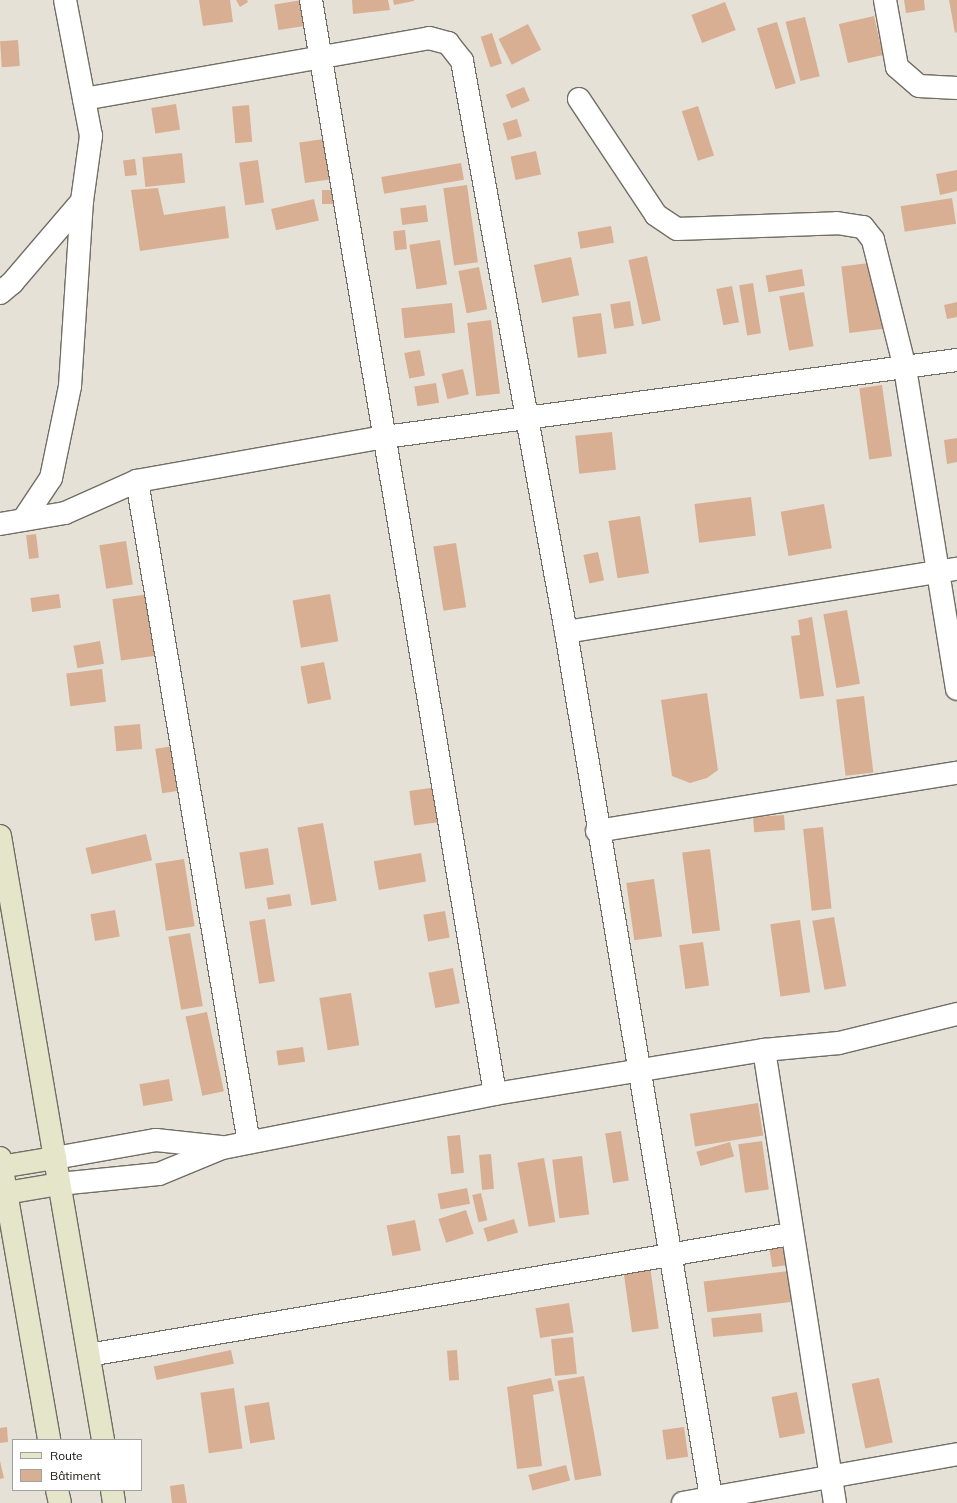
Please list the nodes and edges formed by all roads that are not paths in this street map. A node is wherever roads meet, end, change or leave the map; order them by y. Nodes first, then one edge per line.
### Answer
1 (65, 0) edge
2 (311, 0) edge
3 (886, 0) edge
4 (321, 58) junction
5 (957, 88) edge
6 (84, 99) junction
7 (579, 99) dead end
8 (82, 201) junction
9 (0, 293) edge
10 (957, 360) edge
11 (905, 368) junction
12 (527, 418) junction
13 (385, 437) junction
14 (137, 481) junction
15 (23, 520) junction
16 (0, 524) edge
17 (947, 570) edge
18 (566, 632) junction
19 (957, 689) edge
20 (957, 773) edge
21 (597, 831) junction
22 (0, 836) edge
23 (957, 1014) edge
24 (764, 1050) junction
25 (637, 1070) junction
26 (495, 1094) junction
27 (248, 1143) junction
28 (222, 1148) junction
29 (55, 1158) junction
30 (0, 1164) edge
31 (59, 1184) junction
32 (3, 1194) edge
33 (791, 1234) junction
34 (670, 1255) junction
35 (89, 1355) junction
36 (49, 1439) edge
37 (103, 1439) edge
38 (957, 1454) edge
39 (831, 1478) junction
40 (57, 1491) edge
41 (112, 1491) edge
42 (712, 1501) edge
43 (60, 1503) edge
44 (114, 1503) edge
45 (683, 1503) edge
46 (835, 1503) edge

1 - 6 street
2 - 4 street
3 - 5 street
4 - 6 street
4 - 12 street
4 - 13 street
6 - 8 street
7 - 11 street
8 - 9 street
8 - 15 street
10 - 11 street
11 - 12 street
11 - 17 street
12 - 13 street
12 - 18 street
13 - 14 street
13 - 26 street
14 - 15 street
14 - 27 street
15 - 16 street
17 - 18 street
17 - 19 street
18 - 21 street
20 - 21 street
21 - 25 street
22 - 29 street
23 - 24 street
24 - 25 street
24 - 33 street
25 - 26 street
25 - 34 street
26 - 27 street
27 - 28 street
28 - 29 street
28 - 31 street
29 - 30 street
29 - 31 street
30 - 32 street
31 - 32 street
31 - 35 street
32 - 36 street
33 - 34 street
33 - 39 street
34 - 35 street
34 - 42 street
35 - 37 street
38 - 39 street
39 - 42 street
39 - 46 street
40 - 43 street
41 - 44 street
42 - 45 street

